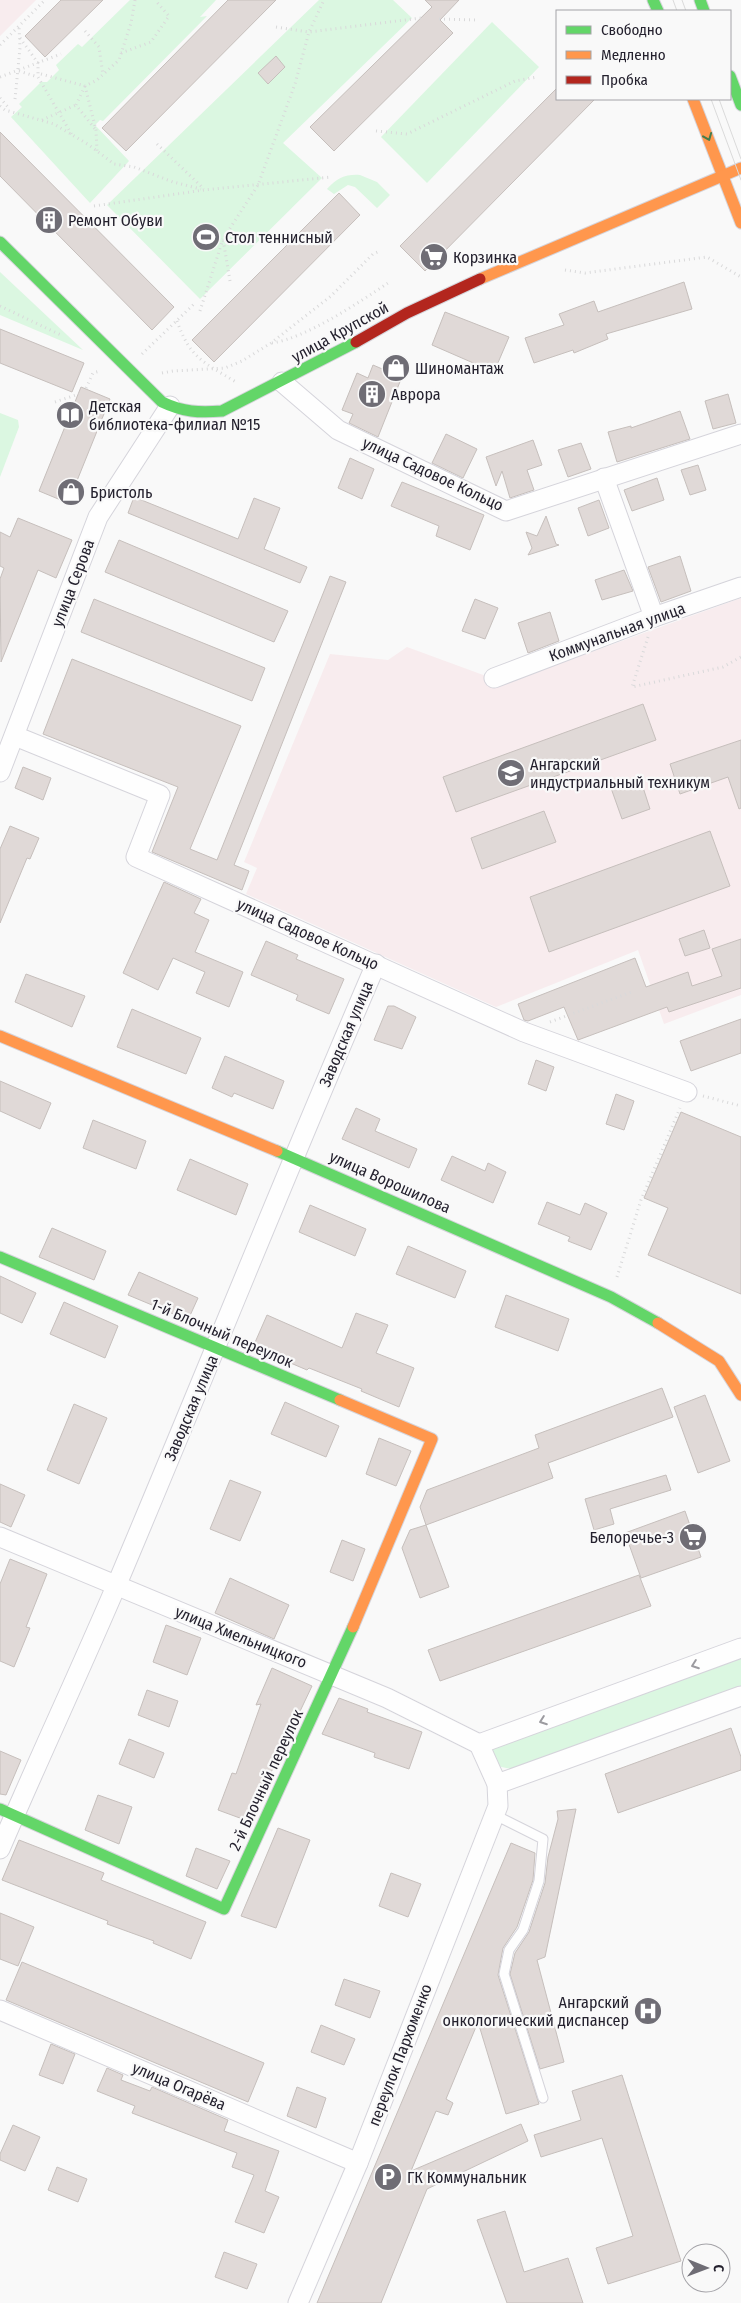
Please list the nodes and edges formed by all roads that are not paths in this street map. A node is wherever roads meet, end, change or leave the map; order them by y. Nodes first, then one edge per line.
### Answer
1 (731, 79) edge
2 (693, 100) edge
3 (741, 105) edge
4 (741, 168) edge
5 (723, 175) junction
6 (741, 223) edge
7 (0, 242) edge
8 (282, 382) junction
9 (170, 406) junction
10 (741, 434) edge
11 (604, 478) junction
12 (741, 587) edge
13 (654, 616) junction
14 (494, 678) dead end
15 (15, 736) junction
16 (0, 772) edge
17 (376, 964) junction
18 (0, 1036) edge
19 (687, 1092) road end
20 (292, 1157) junction
21 (0, 1257) edge
22 (216, 1348) junction
23 (741, 1395) edge
24 (432, 1439) joint
25 (0, 1537) edge
26 (116, 1586) junction
27 (741, 1648) edge
28 (333, 1675) junction
29 (741, 1696) edge
30 (479, 1744) junction
31 (497, 1784) junction
32 (497, 1810) junction
33 (8, 1812) edge
34 (0, 1849) edge
35 (0, 2010) edge
36 (543, 2098) dead end
37 (358, 2163) junction
38 (298, 2303) edge

1 - 3 street
2 -> 5 street
4 - 5 street, улица Крупской
5 - 6 street
5 - 8 street, улица Крупской
7 - 9 street, улица Крупской
8 - 9 street, улица Крупской
8 - 11 street, улица Садовое Кольцо
9 - 15 street, улица Серова
10 - 11 street, улица Садовое Кольцо
11 - 13 street
12 - 13 street, Коммунальная улица
13 - 14 street, Коммунальная улица
15 - 16 street, улица Серова
15 - 17 street, улица Садовое Кольцо
17 - 19 street, улица Садовое Кольцо
17 - 20 street, Заводская улица
18 - 20 street, улица Ворошилова
20 - 22 street, Заводская улица
20 - 23 street, улица Ворошилова
21 - 22 street, 1-й Блочный переулок
22 - 24 street, 1-й Блочный переулок
22 - 26 street, Заводская улица
24 - 28 street, 2-й Блочный переулок
25 - 26 street, улица Хмельницкого
26 - 28 street, улица Хмельницкого
26 - 33 street, Заводская улица
27 -> 30 street
28 - 30 street, улица Хмельницкого
28 - 33 street, 2-й Блочный переулок
29 - 31 street
30 - 31 street
31 - 32 street
32 - 36 lane
32 - 37 street, переулок Пархоменко
33 - 34 street, Заводская улица
35 - 37 street, улица Огарёва
37 - 38 street, переулок Пархоменко

